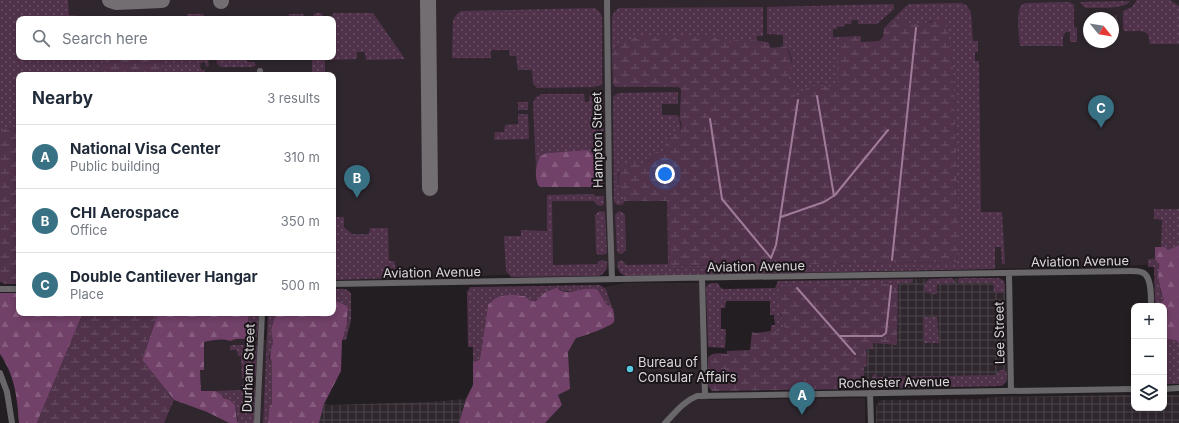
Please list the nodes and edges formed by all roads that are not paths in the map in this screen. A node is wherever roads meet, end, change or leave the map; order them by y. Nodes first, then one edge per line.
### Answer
1 (607, 1) edge
2 (1009, 274) junction
3 (702, 278) junction
4 (612, 279) junction
5 (336, 284) edge
6 (0, 289) edge
7 (16, 289) edge
8 (1151, 303) edge
9 (262, 316) edge
10 (0, 372) edge
11 (1167, 388) edge
12 (1179, 388) edge
13 (1131, 389) edge
14 (1011, 391) junction
15 (870, 394) junction
16 (705, 395) junction
17 (12, 423) edge
18 (257, 423) edge
19 (665, 423) edge
20 (871, 423) edge

1 - 4 street, Hampton Street
2 - 3 street, Aviation Avenue
2 - 8 street, Aviation Avenue
2 - 14 street, Lee Street
3 - 4 street, Aviation Avenue
3 - 16 street
4 - 5 street, Aviation Avenue
6 - 7 street
9 - 18 street, Durham Street
10 - 17 street
11 - 12 street
13 - 14 street, Rochester Avenue
14 - 15 street, Rochester Avenue
15 - 16 street, Rochester Avenue
15 - 20 street
16 - 19 street, Rochester Avenue

